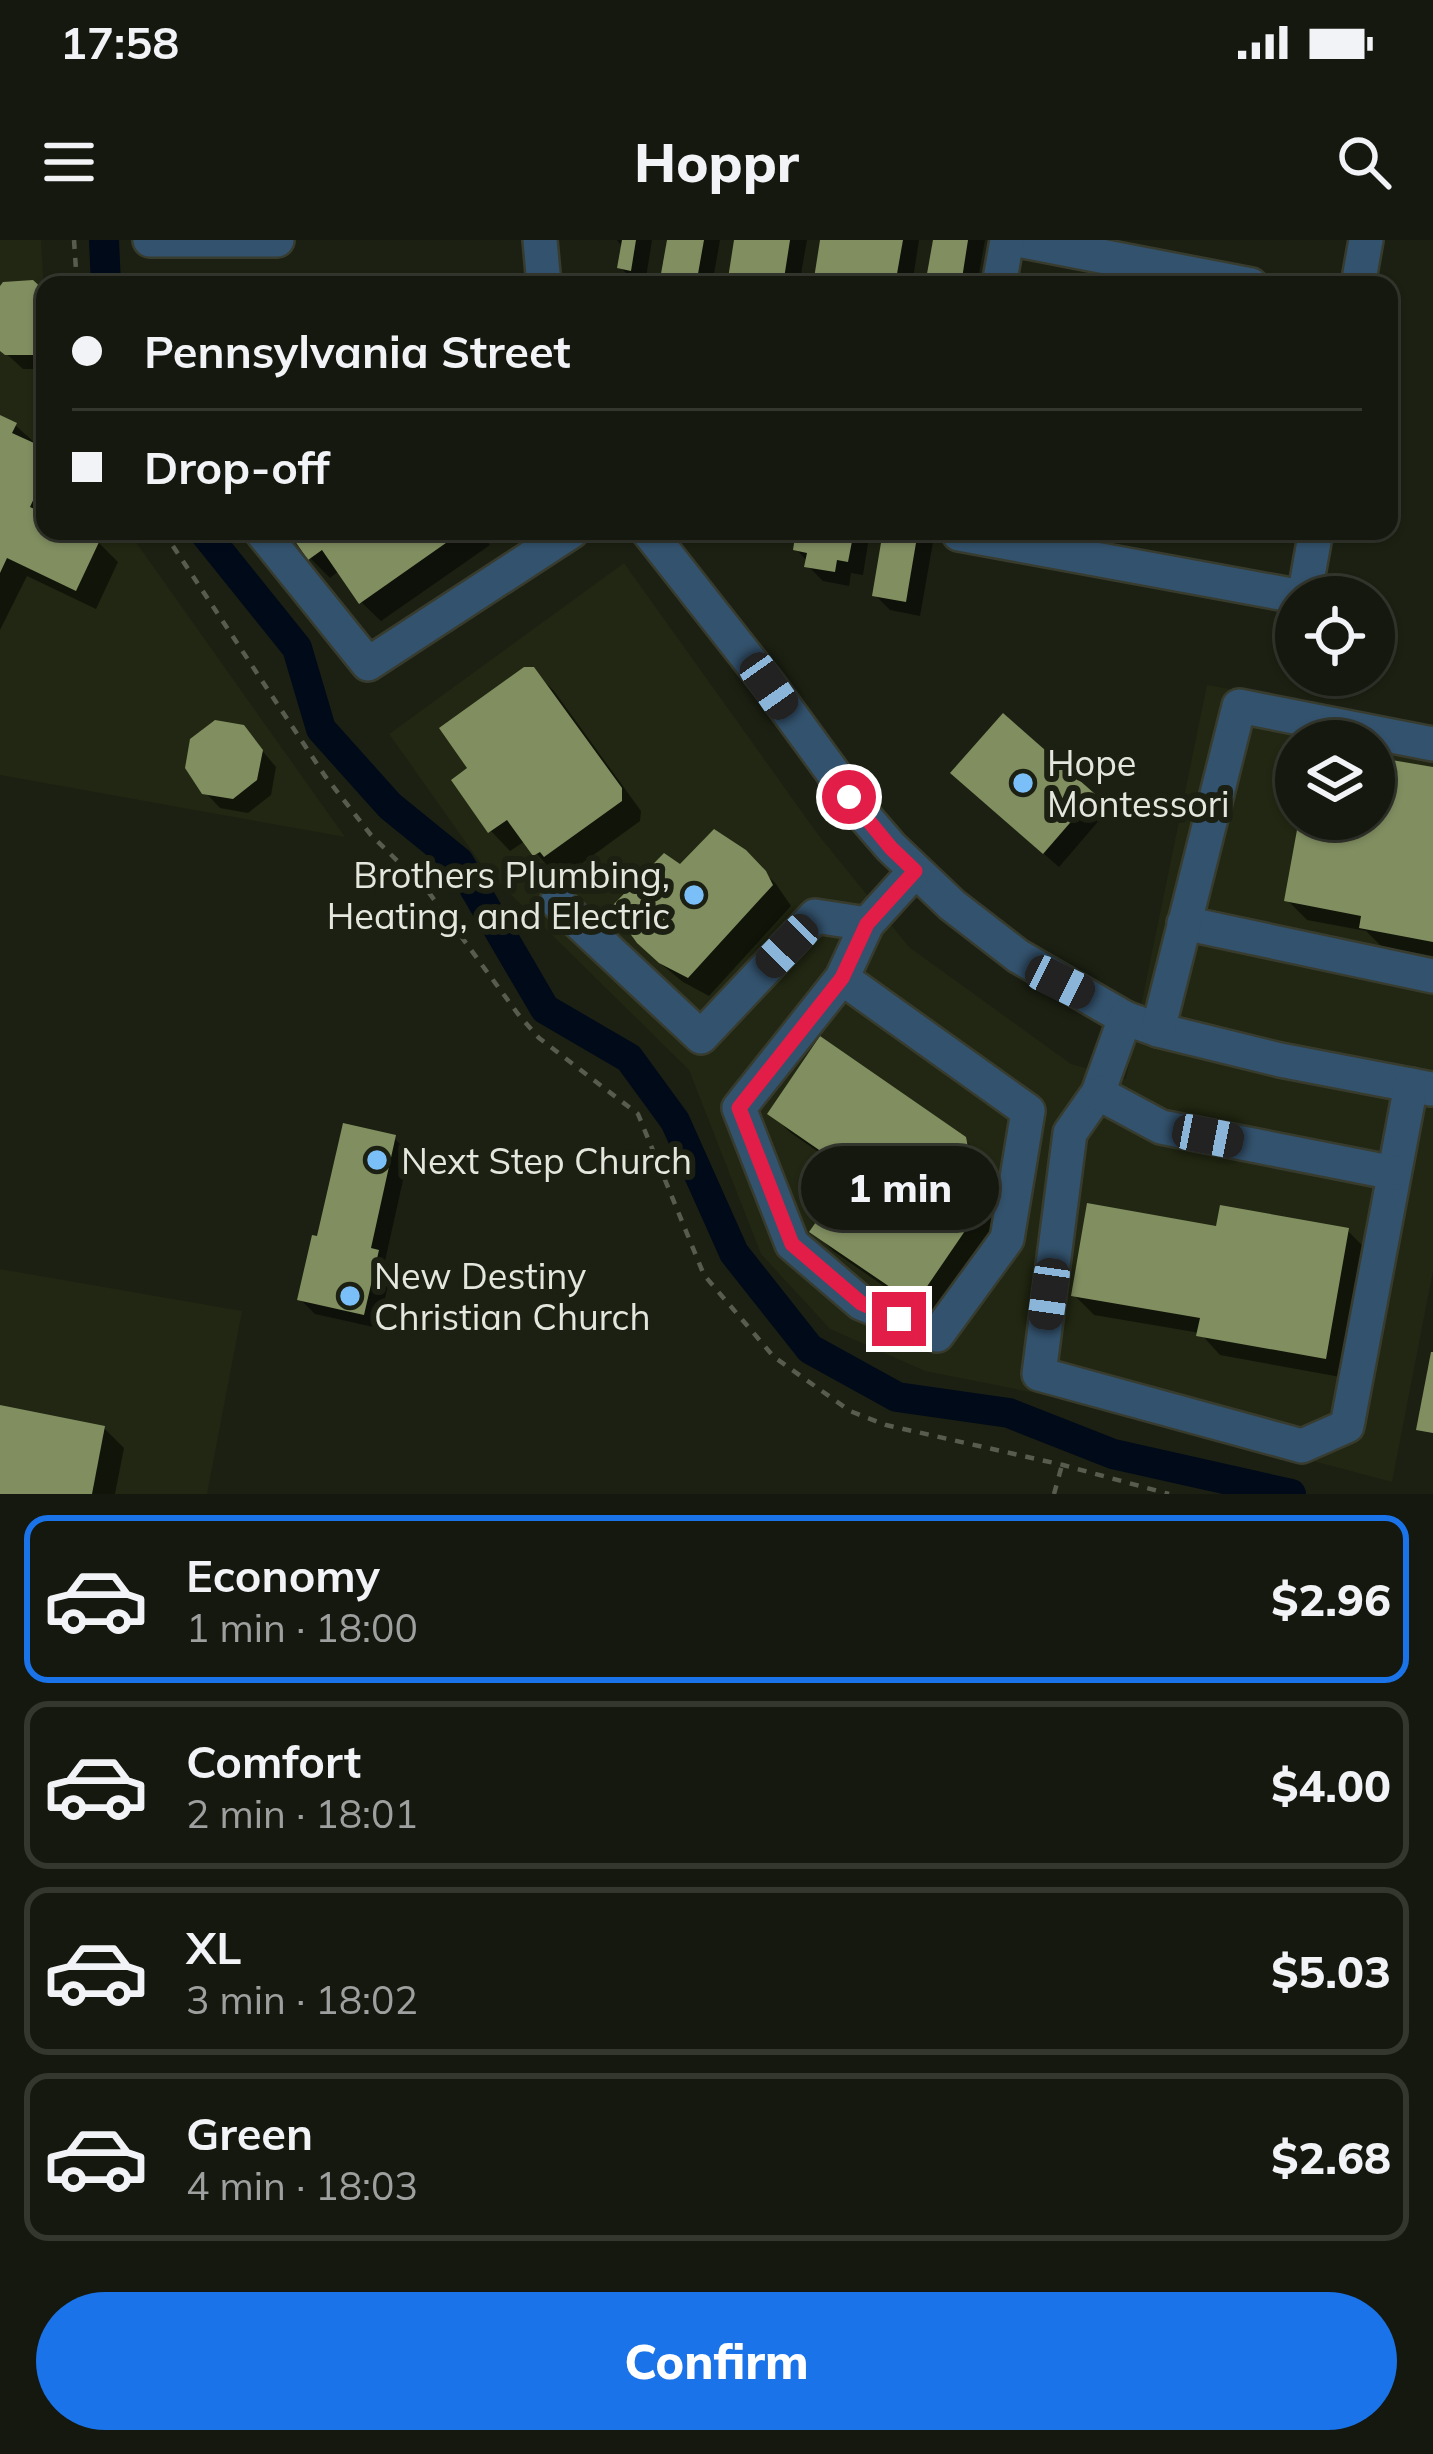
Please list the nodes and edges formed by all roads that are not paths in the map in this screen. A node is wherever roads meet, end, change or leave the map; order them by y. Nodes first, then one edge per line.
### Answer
1 (150, 240) edge
2 (277, 240) edge
3 (540, 240) edge
4 (1007, 240) edge
5 (1018, 240) edge
6 (1366, 240) edge
7 (543, 276) edge
8 (1001, 276) edge
9 (1204, 276) edge
10 (1360, 276) edge
11 (268, 540) edge
12 (549, 540) edge
13 (655, 540) edge
14 (992, 540) edge
15 (1314, 540) edge
16 (1307, 576) edge
17 (1275, 592) edge
18 (1433, 744) edge
19 (915, 871) junction
20 (557, 902) dead end
21 (1184, 923) junction
22 (867, 924) junction
23 (1433, 976) edge
24 (842, 978) junction
25 (1125, 1018) junction
26 (1157, 1030) junction
27 (1422, 1088) edge
28 (1098, 1093) junction
29 (1394, 1173) junction

1 - 2 street
3 - 7 street
4 - 8 street
5 - 9 street
6 - 10 street
11 - 12 street
13 - 19 street
14 - 17 street
15 - 16 street
18 - 21 street
19 - 22 street
19 - 25 street
20 - 22 street
21 - 23 street
21 - 26 street
22 - 24 street
24 - 24 street
25 - 26 street
25 - 28 street
26 - 27 street
27 - 29 street
28 - 29 street
28 - 29 street

